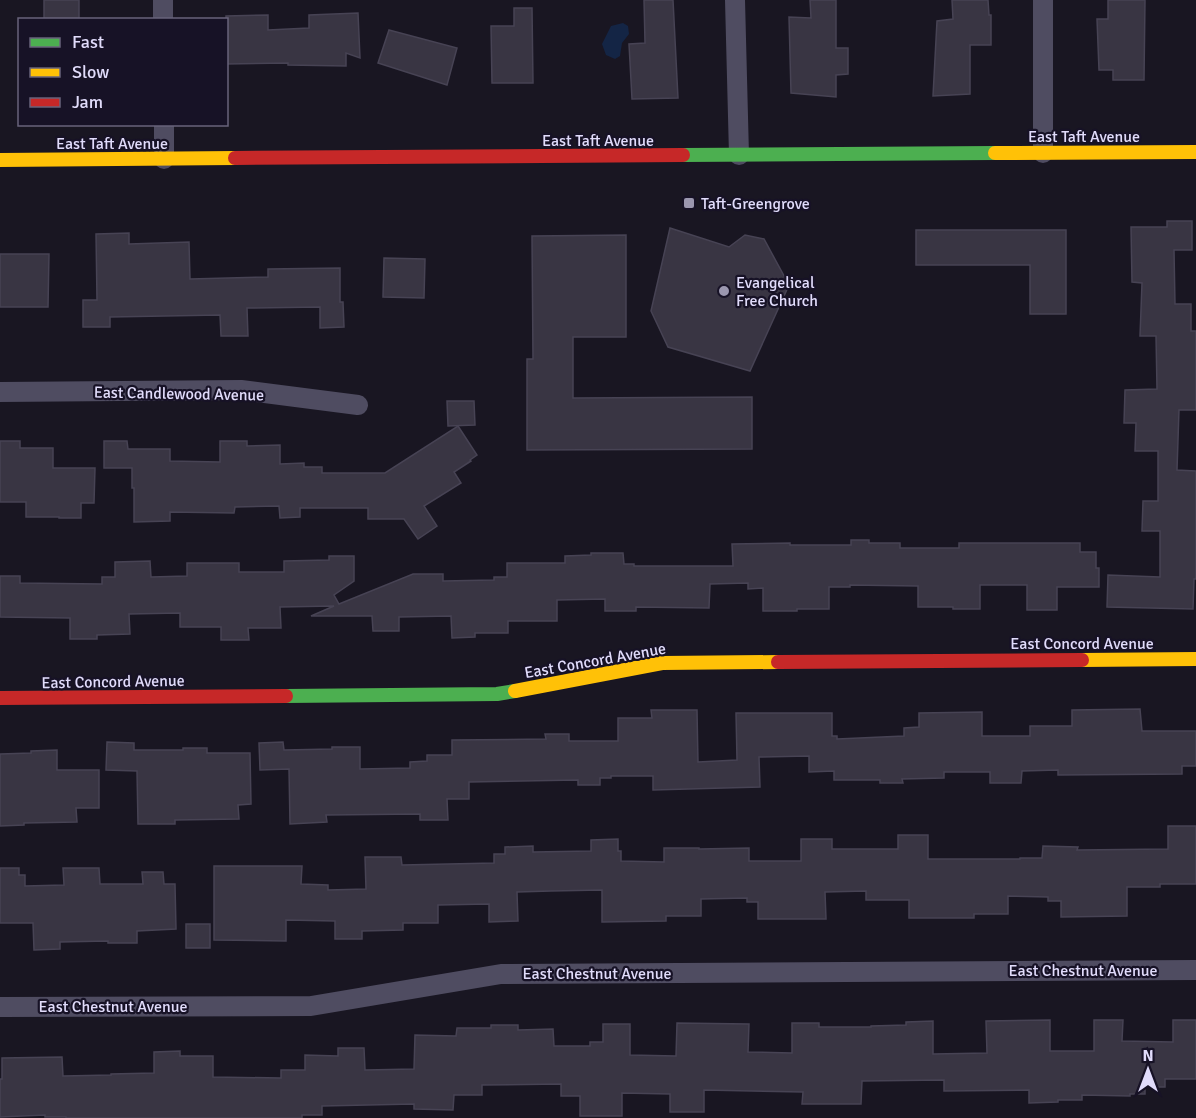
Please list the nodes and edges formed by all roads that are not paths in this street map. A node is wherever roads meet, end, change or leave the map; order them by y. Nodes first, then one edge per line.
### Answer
1 (163, 0) edge
2 (735, 0) edge
3 (1043, 0) edge
4 (164, 18) edge
5 (164, 126) edge
6 (1196, 152) edge
7 (1043, 153) junction
8 (739, 155) junction
9 (164, 159) junction
10 (0, 160) edge
11 (0, 392) edge
12 (358, 405) dead end
13 (1196, 659) edge
14 (0, 698) edge
15 (1196, 970) edge
16 (0, 1007) edge

1 - 4 street
2 - 8 street
3 - 7 street
5 - 9 street
6 - 7 main road, East Taft Avenue
7 - 8 main road, East Taft Avenue
8 - 9 main road, East Taft Avenue
9 - 10 main road, East Taft Avenue
11 - 12 street, East Candlewood Avenue
13 - 14 main road, East Concord Avenue
15 - 16 street, East Chestnut Avenue

